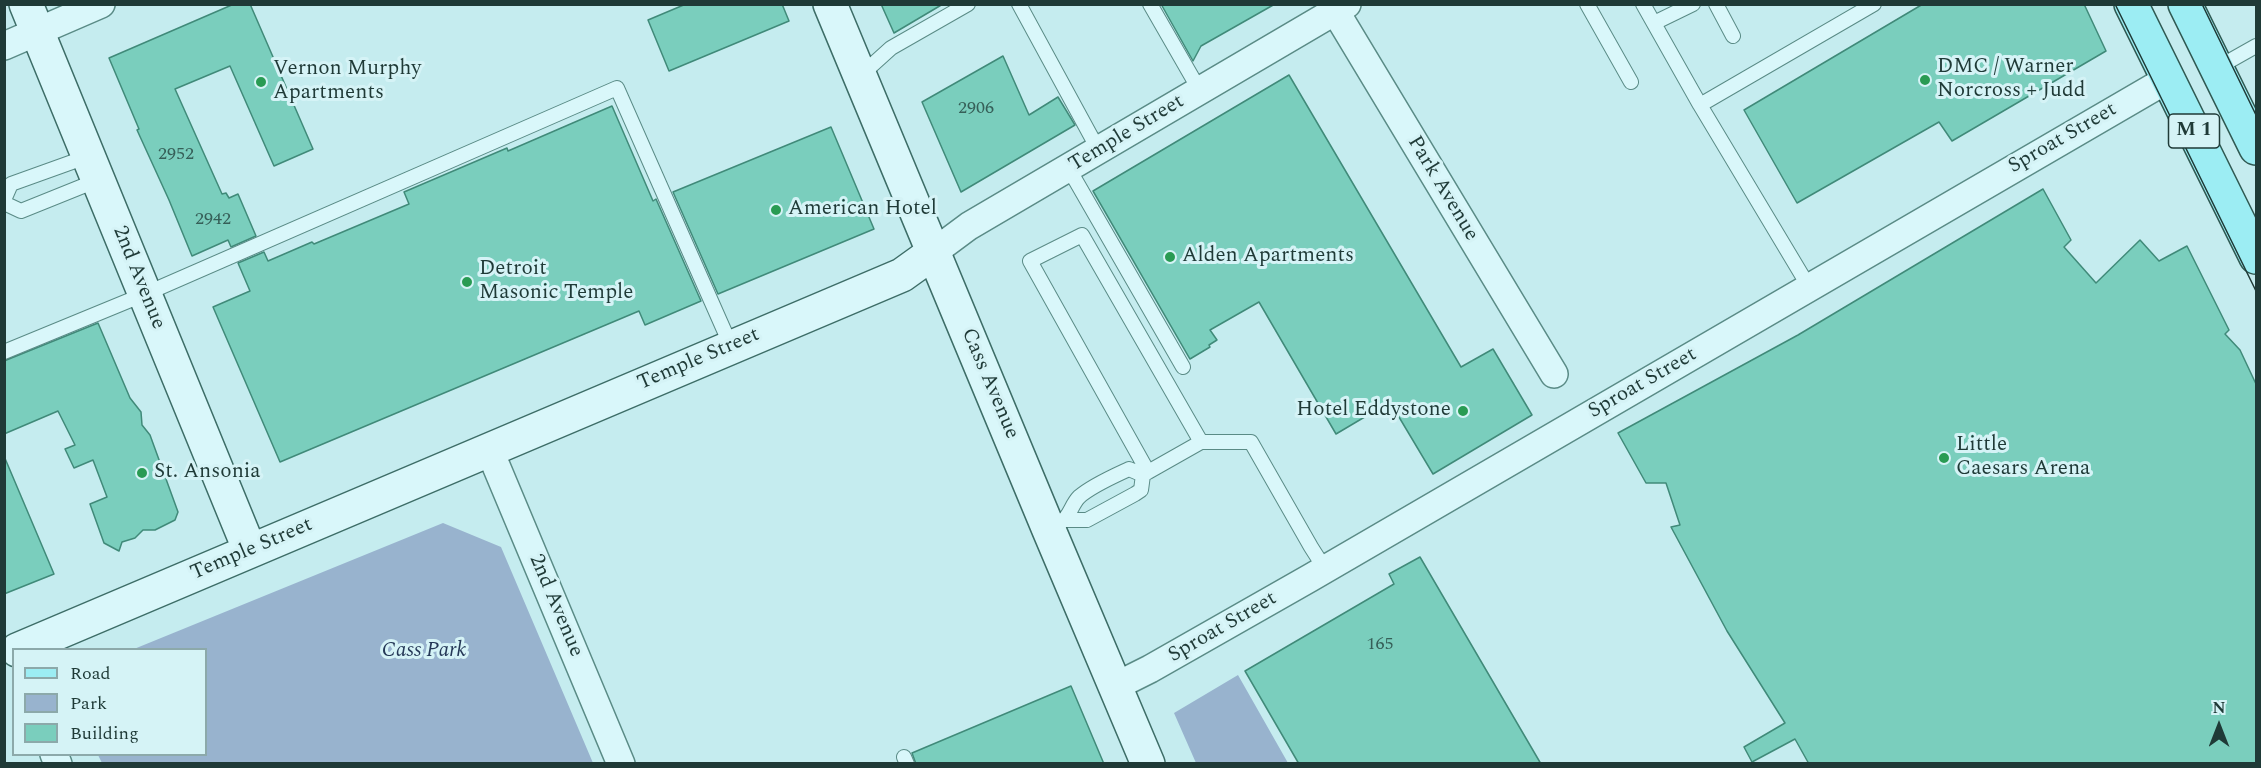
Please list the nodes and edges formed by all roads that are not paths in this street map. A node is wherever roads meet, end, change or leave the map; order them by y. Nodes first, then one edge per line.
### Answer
1 (101, 4) edge
2 (830, 4) edge
3 (968, 4) edge
4 (1019, 4) edge
5 (1150, 4) edge
6 (1587, 4) edge
7 (1643, 4) edge
8 (1693, 4) edge
9 (1716, 4) edge
10 (1874, 4) edge
11 (2131, 4) edge
12 (2185, 4) edge
13 (1338, 7) edge
14 (32, 18) edge
15 (1654, 23) junction
16 (1734, 36) dead end
17 (4, 46) edge
18 (2256, 46) edge
19 (2217, 68) junction
20 (860, 76) junction
21 (2168, 79) junction
22 (1631, 82) dead end
23 (1200, 91) junction
24 (1700, 105) junction
25 (2256, 148) edge
26 (1099, 151) junction
27 (93, 168) junction
28 (1069, 169) junction
29 (4, 201) edge
30 (934, 252) junction
31 (2256, 257) edge
32 (1809, 287) junction
33 (145, 294) junction
34 (731, 346) junction
35 (4, 352) edge
36 (1183, 368) dead end
37 (1554, 374) dead end
38 (1201, 442) junction
39 (489, 449) junction
40 (1146, 474) junction
41 (1057, 525) junction
42 (250, 551) junction
43 (1325, 569) junction
44 (24, 648) edge
45 (1116, 686) junction
46 (621, 764) edge
47 (1148, 764) edge

1 - 14 street
2 - 20 street, Cass Avenue
3 - 20 lane
4 - 26 lane
5 - 23 lane
6 - 22 lane
7 - 15 lane
8 - 15 lane
9 - 16 lane
10 - 24 lane
11 - 21 main road, M 1
12 - 19 main road, M 1
13 - 23 street, Temple Street
13 - 37 street, Park Avenue
14 - 17 street
14 - 27 street, 2nd Avenue
15 - 24 lane
18 - 19 lane
19 - 25 main road, M 1
20 - 30 street, Cass Avenue
21 - 31 main road, M 1
21 - 32 street, Sproat Street
23 - 26 street, Temple Street
24 - 32 lane
26 - 28 street, Temple Street
27 - 29 lane
27 - 29 lane
27 - 33 street, 2nd Avenue
28 - 30 street, Temple Street
28 - 36 lane
30 - 34 street, Temple Street
30 - 41 street, Cass Avenue
32 - 43 street, Sproat Street
33 - 34 lane
33 - 35 lane
33 - 42 street, 2nd Avenue
34 - 39 street, Temple Street
38 - 40 lane
38 - 40 lane
38 - 43 lane
39 - 42 street, Temple Street
39 - 46 street, 2nd Avenue
40 - 41 lane
40 - 41 lane
41 - 45 street, Cass Avenue
42 - 44 street, Temple Street
43 - 45 street, Sproat Street
45 - 47 street, Cass Avenue

